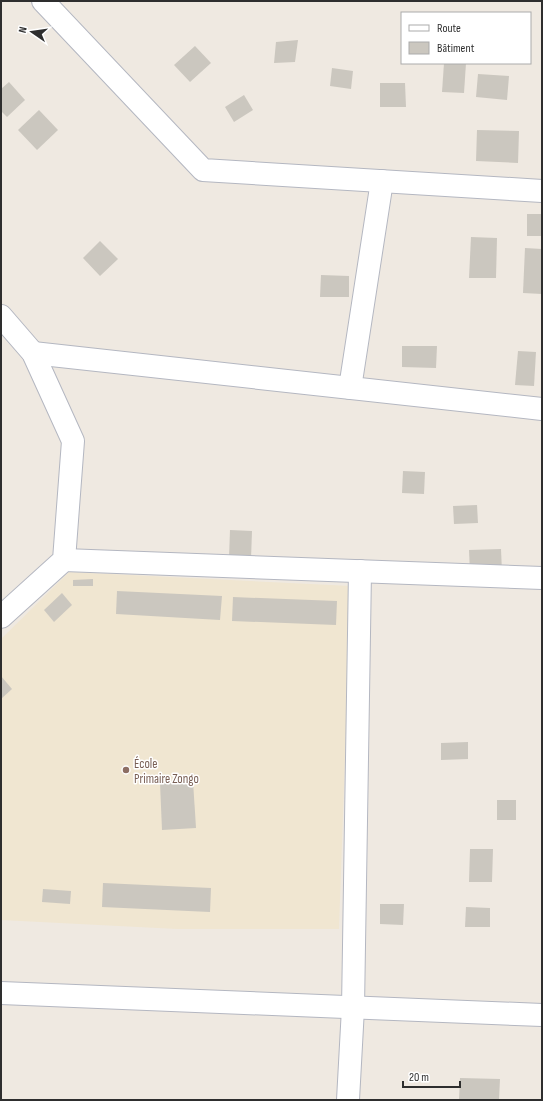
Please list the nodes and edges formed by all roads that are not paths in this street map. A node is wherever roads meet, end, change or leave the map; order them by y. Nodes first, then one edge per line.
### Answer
1 (43, 1) edge
2 (382, 181) junction
3 (542, 191) edge
4 (1, 316) edge
5 (33, 353) junction
6 (350, 388) junction
7 (542, 409) edge
8 (64, 560) junction
9 (360, 571) junction
10 (542, 578) edge
11 (1, 617) edge
12 (1, 992) edge
13 (353, 1008) junction
14 (542, 1016) edge
15 (348, 1100) edge

1 - 2 street
2 - 3 street
2 - 6 street
4 - 5 street
5 - 6 street
5 - 8 street
6 - 7 street
8 - 9 street
8 - 11 street
9 - 10 street
9 - 13 street
12 - 13 street
13 - 14 street
13 - 15 street

